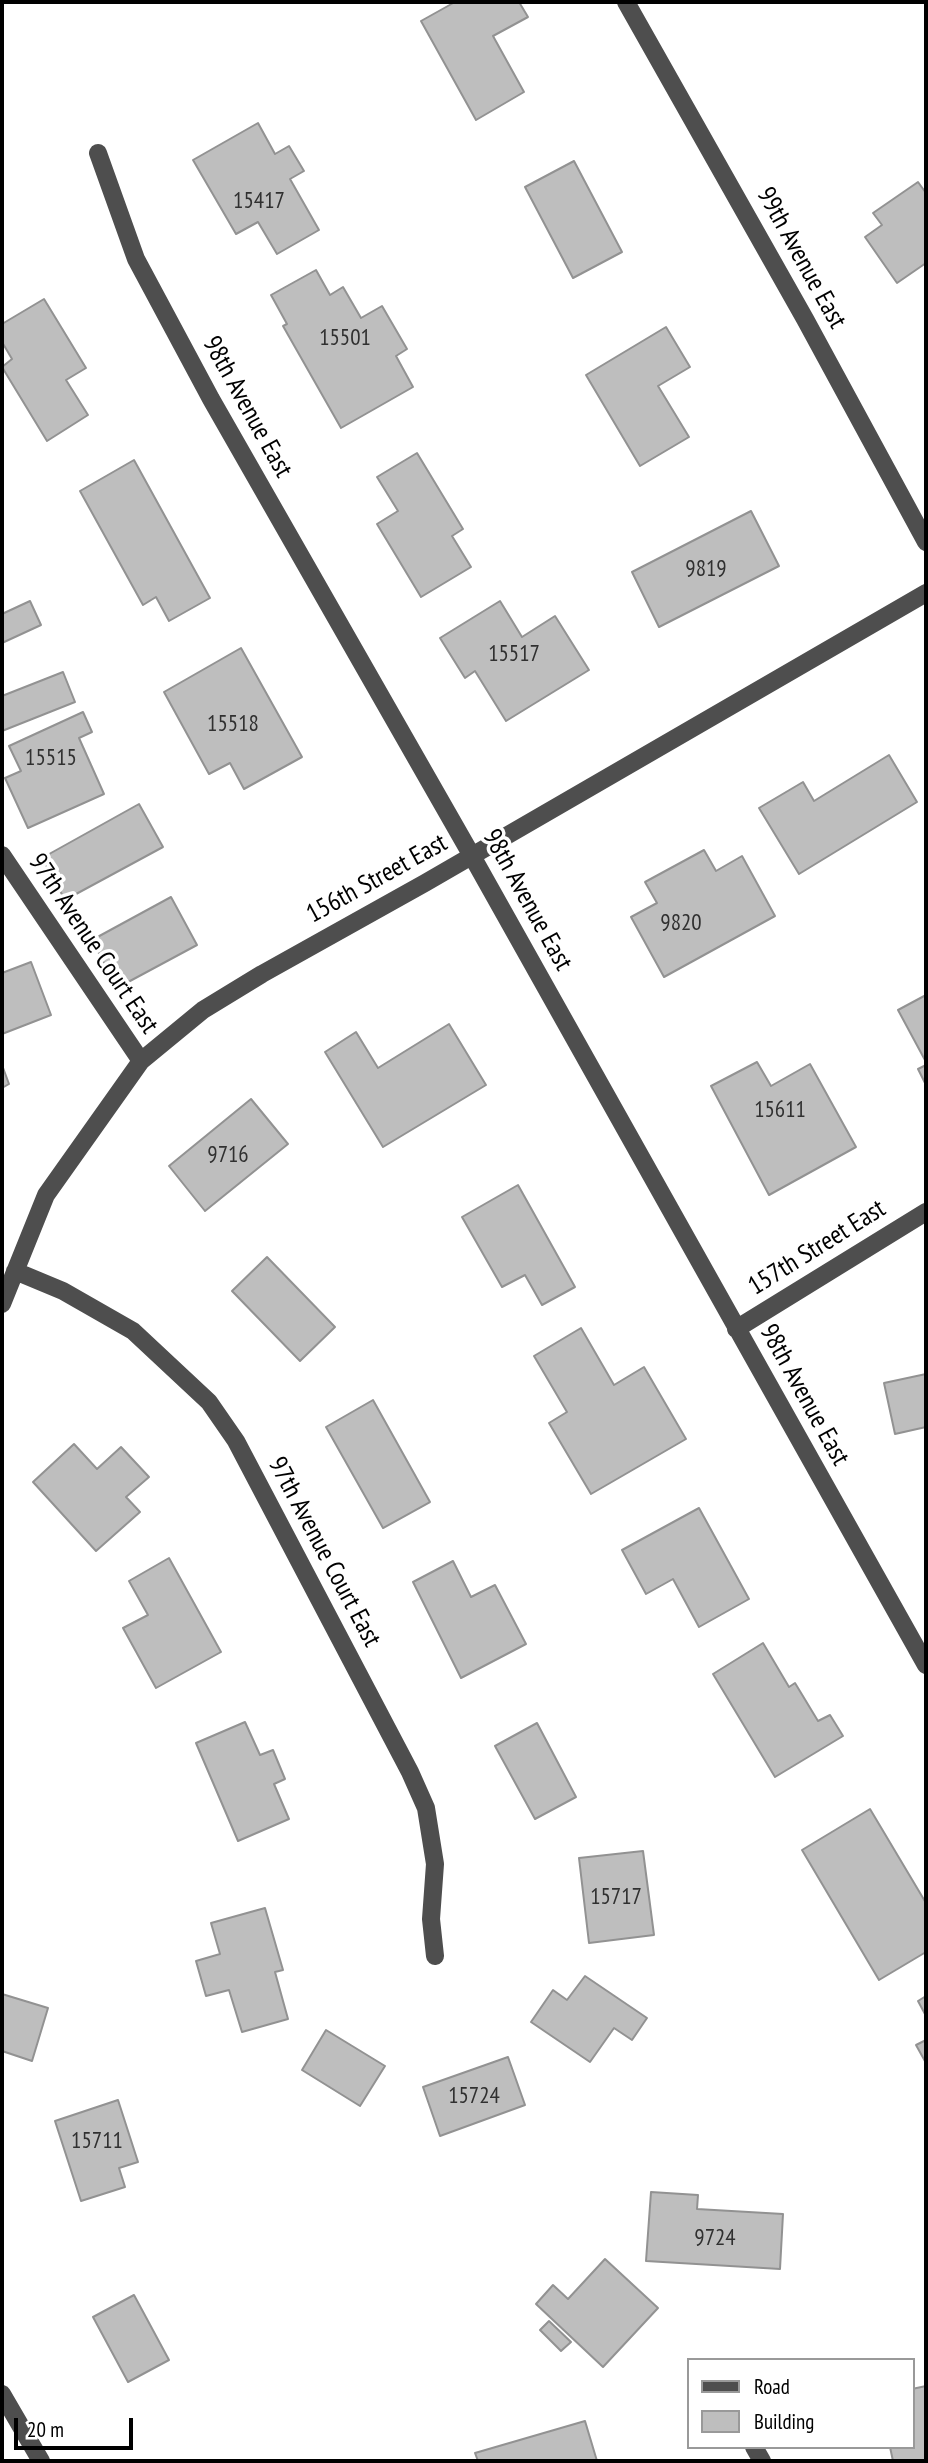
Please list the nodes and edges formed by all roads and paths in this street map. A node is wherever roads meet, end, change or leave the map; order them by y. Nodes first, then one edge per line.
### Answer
1 (626, 2) edge
2 (98, 153) dead end
3 (926, 542) edge
4 (926, 593) edge
5 (2, 856) edge
6 (472, 856) junction
7 (141, 1061) junction
8 (926, 1212) edge
9 (15, 1271) junction
10 (2, 1304) edge
11 (736, 1329) junction
12 (926, 1665) edge
13 (435, 1956) dead end
14 (2, 2394) edge
15 (41, 2461) edge

1 - 3 street, 99th Avenue East
2 - 6 street, 98th Avenue East
4 - 6 street, 156th Street East
5 - 7 street, 97th Avenue Court East
6 - 7 street, 156th Street East
6 - 11 street, 98th Avenue East
7 - 9 street, 156th Street East
8 - 11 street, 157th Street East
9 - 10 street, 156th Street East
9 - 13 street, 97th Avenue Court East
11 - 12 street, 98th Avenue East
14 - 15 street

